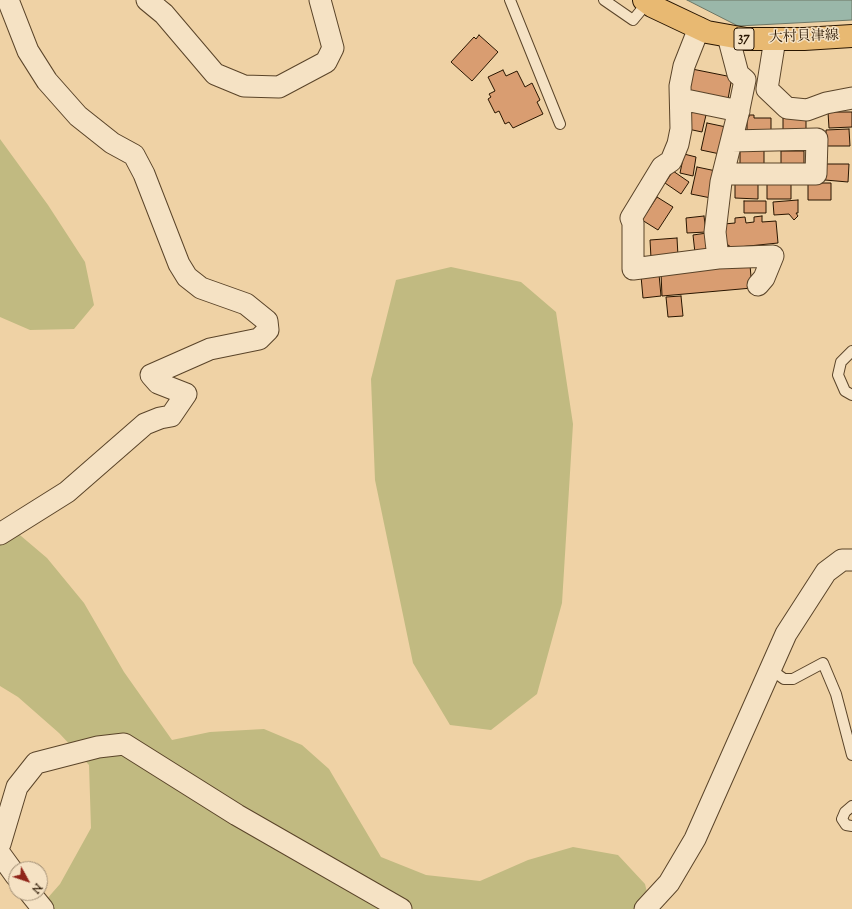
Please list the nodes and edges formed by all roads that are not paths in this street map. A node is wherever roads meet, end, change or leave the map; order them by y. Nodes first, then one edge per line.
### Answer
1 (8, 0) edge
2 (147, 0) edge
3 (320, 0) edge
4 (510, 0) edge
5 (604, 0) edge
6 (646, 1) edge
7 (699, 28) junction
8 (728, 36) junction
9 (852, 36) edge
10 (774, 39) junction
11 (852, 98) edge
12 (680, 99) junction
13 (739, 111) junction
14 (560, 124) dead end
15 (732, 141) junction
16 (724, 174) junction
17 (718, 258) junction
18 (758, 285) dead end
19 (852, 350) edge
20 (852, 395) edge
21 (0, 534) edge
22 (852, 560) edge
23 (770, 670) junction
24 (852, 755) edge
25 (852, 806) edge
26 (852, 826) edge
27 (0, 844) edge
28 (0, 854) edge
29 (8, 865) edge
30 (36, 901) edge
31 (43, 909) edge
32 (401, 909) edge
33 (645, 909) edge

1 - 21 street
2 - 3 street
4 - 14 lane
5 - 6 lane
6 - 7 main road, 大村貝津線 / 37
7 - 8 main road, 大村貝津線 / 37
7 - 12 street
8 - 10 main road, 大村貝津線 / 37
8 - 13 street
9 - 10 main road, 大村貝津線 / 37
10 - 11 street
12 - 13 street
12 - 17 street
13 - 15 street
15 - 16 street
15 - 16 street
16 - 17 street
17 - 18 street
19 - 20 lane
22 - 23 street
23 - 24 lane
23 - 33 street
25 - 26 lane
27 - 32 street
28 - 29 street
30 - 31 street

